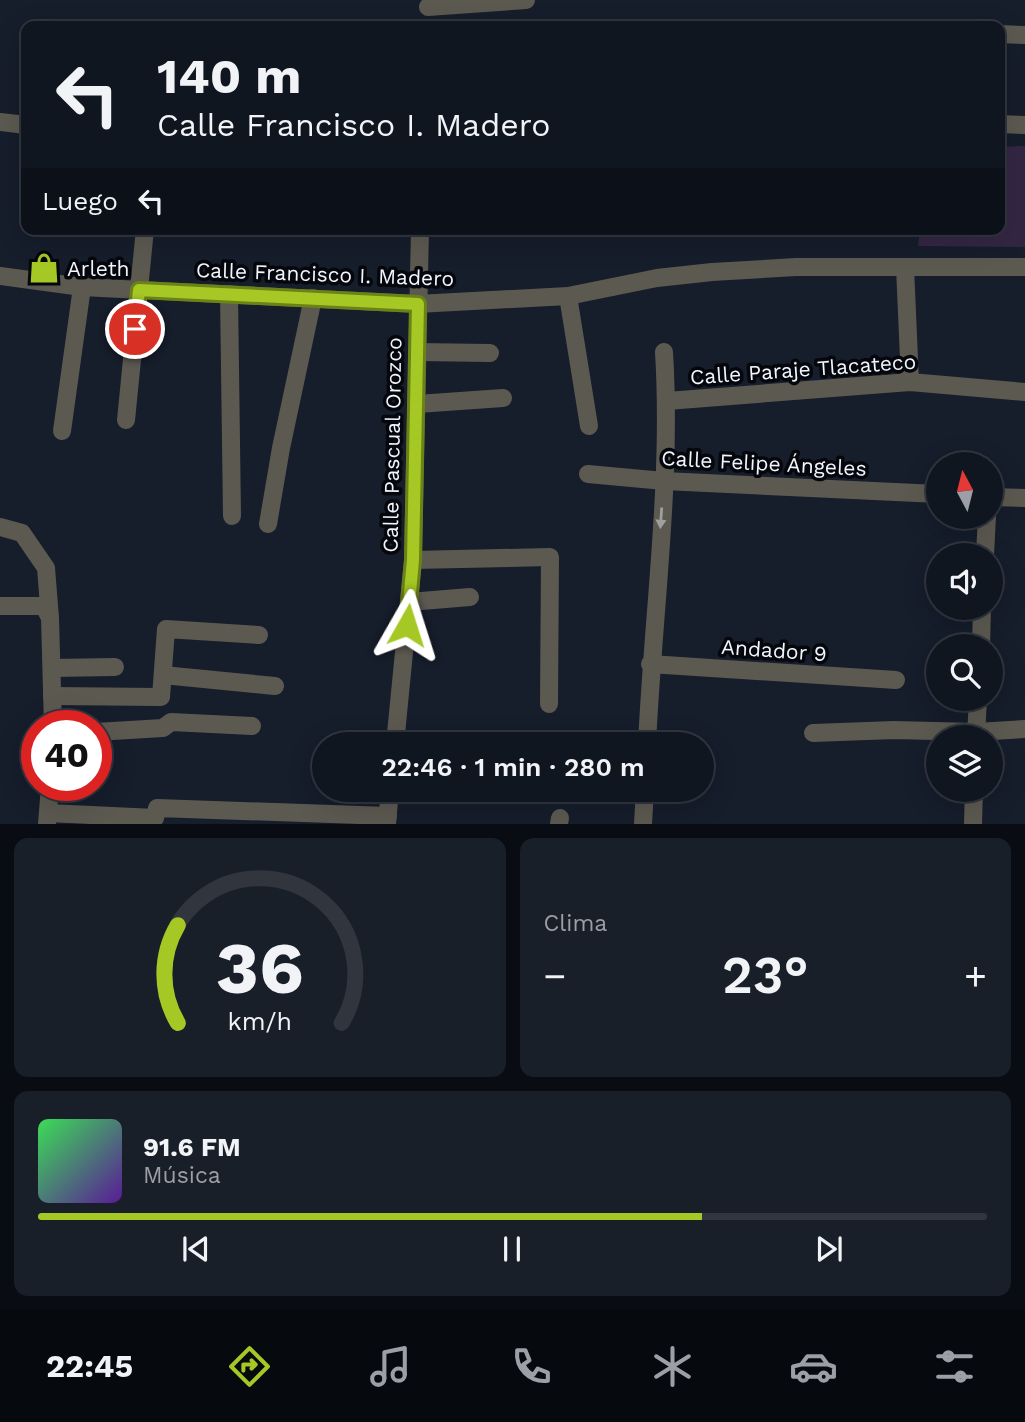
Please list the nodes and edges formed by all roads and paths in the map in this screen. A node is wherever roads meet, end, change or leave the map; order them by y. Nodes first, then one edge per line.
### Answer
1 (526, 0) edge
2 (428, 4) edge
3 (1005, 34) edge
4 (1025, 35) edge
5 (0, 122) edge
6 (21, 124) edge
7 (1005, 124) edge
8 (1025, 125) edge
9 (144, 235) edge
10 (420, 235) edge
11 (905, 267) junction
12 (1025, 267) edge
13 (0, 276) edge
14 (82, 287) junction
15 (139, 290) junction
16 (229, 294) junction
17 (568, 296) junction
18 (313, 298) junction
19 (418, 304) junction
20 (417, 352) junction
21 (664, 352) dead end
22 (490, 353) dead end
23 (910, 382) junction
24 (1025, 393) edge
25 (503, 398) dead end
26 (667, 401) junction
27 (417, 404) junction
28 (126, 420) dead end
29 (589, 426) dead end
30 (62, 431) dead end
31 (588, 474) dead end
32 (664, 481) junction
33 (926, 493) edge
34 (1003, 497) edge
35 (1025, 498) edge
36 (232, 516) dead end
37 (268, 524) dead end
38 (0, 527) edge
39 (413, 560) junction
40 (470, 597) dead end
41 (409, 602) junction
42 (0, 606) edge
43 (50, 618) junction
44 (259, 635) dead end
45 (650, 664) junction
46 (115, 667) dead end
47 (52, 668) junction
48 (163, 675) junction
49 (896, 680) dead end
50 (275, 686) dead end
51 (52, 696) junction
52 (549, 704) dead end
53 (52, 710) edge
54 (252, 726) dead end
55 (1025, 730) edge
56 (112, 731) edge
57 (396, 732) edge
58 (647, 732) edge
59 (926, 732) edge
60 (1003, 732) edge
61 (813, 733) dead end
62 (389, 802) edge
63 (644, 802) edge
64 (974, 802) edge
65 (47, 818) edge
66 (387, 820) edge
67 (643, 824) edge
68 (973, 824) edge

1 - 2 street
3 - 4 street
5 - 6 street
7 - 8 street
9 - 15 street
10 - 19 street, Calle Pascual Orozco
11 - 12 street, Calle Francisco I. Madero
11 - 17 street, Calle Francisco I. Madero
11 - 23 street
13 - 14 street, Calle Francisco I. Madero
14 - 15 street, Calle Francisco I. Madero
14 - 30 street
15 - 16 street, Calle Francisco I. Madero
15 - 28 street
16 - 18 street, Calle Francisco I. Madero
16 - 36 street
17 - 19 street, Calle Francisco I. Madero
17 - 29 street
18 - 19 street, Calle Francisco I. Madero
18 - 37 street
19 - 20 street, Calle Pascual Orozco
20 - 22 street
20 - 27 street, Calle Pascual Orozco
21 - 26 street
23 - 24 street, Calle Paraje Tlacateco
23 - 26 street, Calle Paraje Tlacateco
25 - 27 street
26 - 32 street
27 - 39 street, Calle Pascual Orozco
31 - 32 street, Calle Felipe Ángeles
32 - 33 street, Calle Felipe Ángeles
32 -> 45 street
34 - 35 street
38 - 43 street
39 - 41 street, Calle Pascual Orozco
39 - 52 street
40 - 41 street
41 - 57 street, Calle Pascual Orozco
42 - 43 street
43 - 47 street
44 - 48 street
45 - 49 street, Andador 9
45 - 58 street
46 - 47 street
47 - 51 street
48 - 50 street
48 - 51 street
51 - 53 street
54 - 56 street
55 - 60 street
59 - 61 street
62 - 66 street
63 - 67 street
64 - 68 street
65 - 66 street

